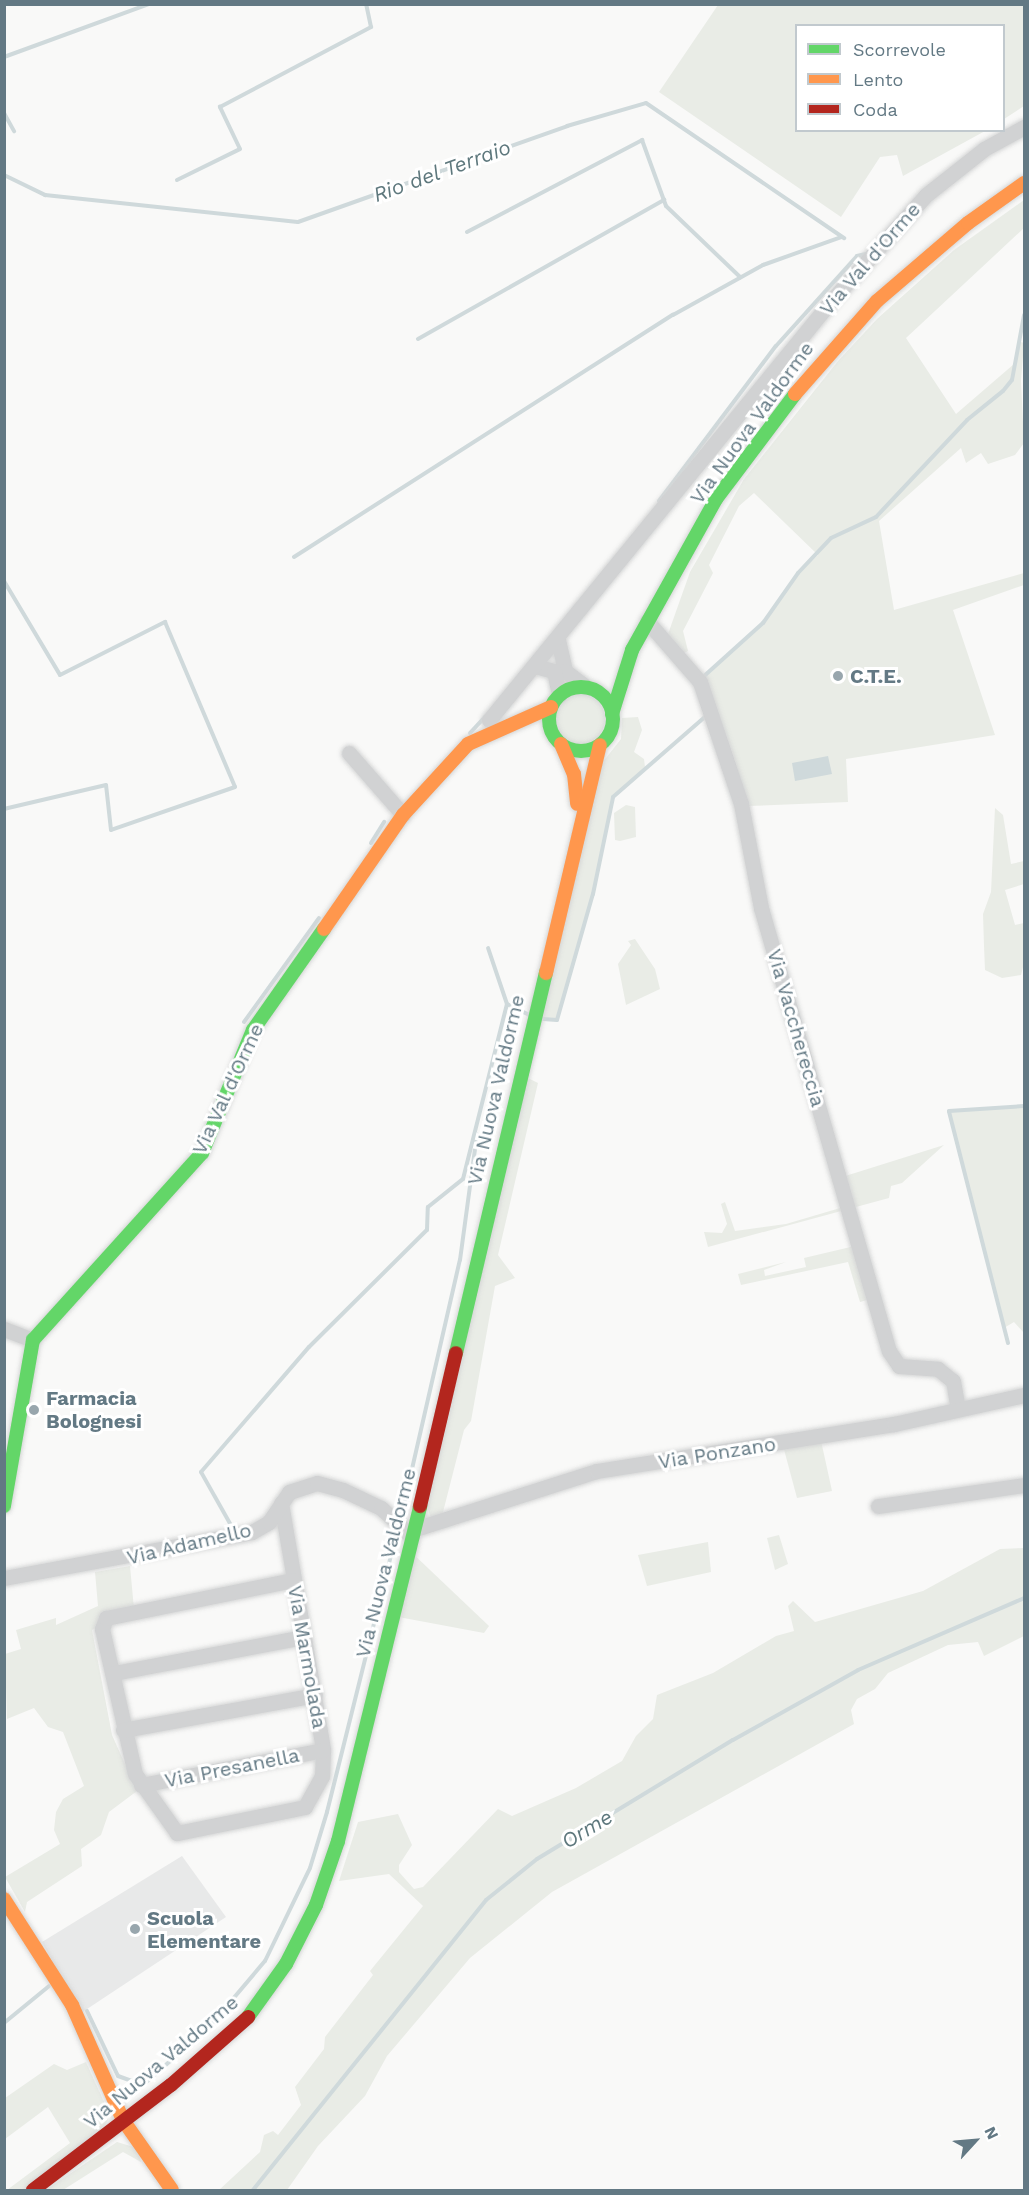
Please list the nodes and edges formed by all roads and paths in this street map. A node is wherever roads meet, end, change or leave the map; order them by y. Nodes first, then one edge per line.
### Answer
1 (1024, 127) edge
2 (1024, 183) edge
3 (647, 621) junction
4 (558, 640) junction
5 (632, 650) junction
6 (535, 666) junction
7 (588, 687) junction
8 (555, 701) junction
9 (612, 714) junction
10 (492, 724) junction
11 (558, 741) junction
12 (600, 744) junction
13 (349, 753) dead end
14 (403, 815) junction
15 (576, 830) junction
16 (4, 1329) edge
17 (33, 1340) junction
18 (1024, 1395) edge
19 (957, 1408) junction
20 (1024, 1485) edge
21 (285, 1498) junction
22 (4, 1506) edge
23 (878, 1506) dead end
24 (414, 1533) junction
25 (4, 1578) edge
26 (292, 1580) junction
27 (303, 1637) junction
28 (114, 1673) junction
29 (315, 1695) junction
30 (123, 1730) junction
31 (323, 1750) junction
32 (141, 1785) junction
33 (305, 1807) joint
34 (4, 1899) edge
35 (123, 2120) junction
36 (33, 2190) edge
37 (172, 2190) edge

1 - 4 street, Via Val d'Orme
2 - 3 main road, Via Nuova Valdorme
3 - 5 main road, Via Nuova Valdorme
3 - 19 street, Via Vacchereccia
4 - 6 street, Via Val d'Orme
4 - 7 street
5 - 7 main road, Via Nuova Valdorme
5 - 9 main road, Via Nuova Valdorme
6 - 8 street
6 - 10 street, Via Val d'Orme
7 - 8 main road, Via Nuova Valdorme
7 - 9 main road
8 - 10 main road, Via Val d'Orme
8 - 11 main road, Via Nuova Valdorme
9 - 12 main road, Via Nuova Valdorme
10 - 11 main road
10 - 14 main road, Via Val d'Orme
11 - 12 main road
11 - 15 main road, Via Nuova Valdorme
12 - 15 main road, Via Nuova Valdorme
13 - 14 street
14 - 17 main road, Via Val d'Orme
15 - 24 main road, Via Nuova Valdorme
16 - 17 street
17 - 22 main road
18 - 19 street, Via Ponzano
19 - 24 street, Via Ponzano
20 - 23 street
21 - 24 street
21 - 25 street, Via Adamello
21 - 26 street, Via Marmolada
24 - 35 main road, Via Nuova Valdorme
26 - 27 street, Via Marmolada
26 - 28 street, Via Presanella
27 - 28 street
27 - 29 street, Via Marmolada
28 - 30 street, Via Presanella
29 - 30 street
29 - 31 street, Via Marmolada
30 - 32 street, Via Presanella
31 - 32 street, Via Presanella
31 - 33 street, Via Marmolada
32 - 33 street, Via Presanella
34 - 35 main road
35 - 36 main road, Via Nuova Valdorme
35 - 37 main road

